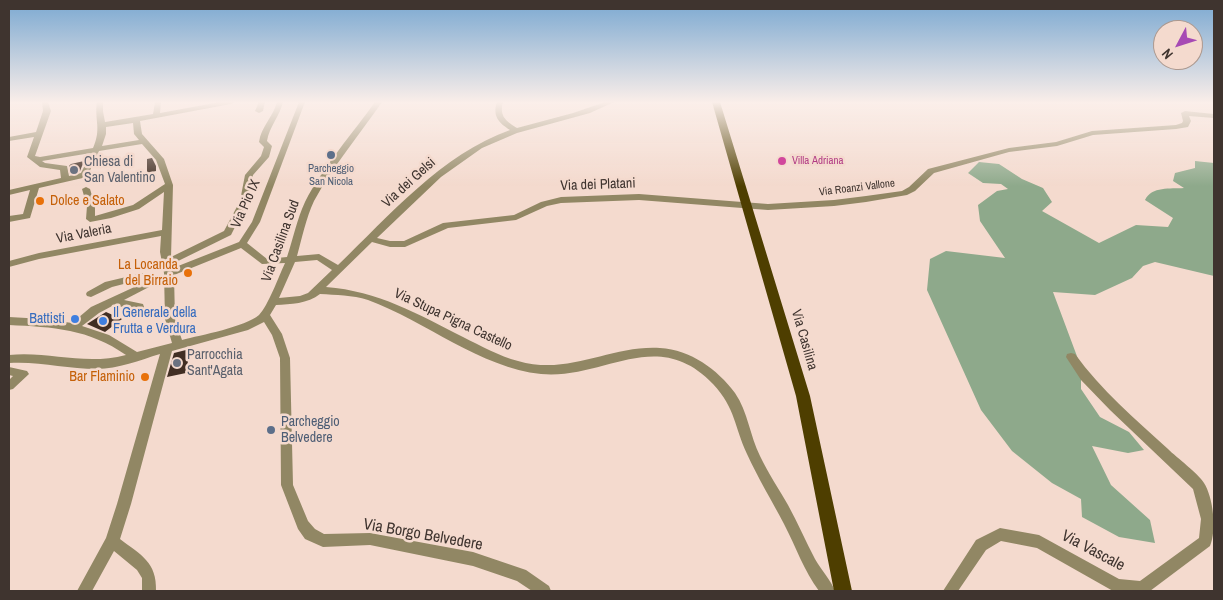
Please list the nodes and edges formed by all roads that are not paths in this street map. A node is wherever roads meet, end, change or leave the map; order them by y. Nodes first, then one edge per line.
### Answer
1 (40, 130) edge
2 (102, 130) edge
3 (137, 130) edge
4 (266, 130) edge
5 (291, 130) edge
6 (359, 130) edge
7 (516, 130) edge
8 (724, 130) edge
9 (1134, 130) edge
10 (38, 134) junction
11 (9, 139) edge
12 (145, 140) junction
13 (96, 150) junction
14 (30, 157) junction
15 (65, 179) junction
16 (169, 185) junction
17 (35, 186) junction
18 (86, 189) dead end
19 (9, 192) edge
20 (746, 206) junction
21 (9, 219) edge
22 (166, 232) junction
23 (370, 239) junction
24 (242, 244) junction
25 (291, 260) junction
26 (9, 264) edge
27 (168, 268) junction
28 (338, 269) junction
29 (317, 290) junction
30 (90, 294) dead end
31 (112, 301) junction
32 (273, 302) junction
33 (139, 306) dead end
34 (265, 315) junction
35 (9, 321) edge
36 (75, 326) junction
37 (172, 347) junction
38 (1071, 356) dead end
39 (136, 357) junction
40 (9, 359) edge
41 (9, 371) edge
42 (9, 386) edge
43 (112, 541) junction
44 (84, 591) edge
45 (149, 591) edge
46 (544, 591) edge
47 (828, 591) edge
48 (843, 591) edge
49 (950, 591) edge

1 - 10 street
2 - 13 street
3 - 12 street
4 - 27 street
5 - 24 street, Via Pio IX
6 - 25 street, Via Casilina Sud
7 - 23 street, Via dei Gelsi
8 - 20 main road, Via Casilina
9 - 20 street, Via Roanzi Vallone
10 - 11 street
10 - 14 street
12 - 13 street
12 - 16 street
13 - 14 street
13 - 15 street
14 - 15 street
15 - 17 street
16 - 18 street
16 - 22 street
17 - 19 street
17 - 21 street
20 - 23 street, Via dei Platani
20 - 48 main road, Via Casilina
22 - 26 street, Via Valeria
22 - 27 street
23 - 28 street, Via dei Gelsi
24 - 25 street
24 - 27 street, Via Pio IX
25 - 28 street
25 - 32 street, Via Casilina Sud
27 - 37 street
28 - 29 street, Via dei Gelsi
29 - 32 street, Via dei Gelsi
29 - 47 street, Via Stupa Pigna Castello
30 - 31 street
31 - 33 street
31 - 36 street
32 - 34 street, Via Casilina Sud
34 - 37 street
34 - 46 street, Via Borgo Belvedere
35 - 36 street
36 - 39 street
37 - 39 street
37 - 43 street
38 - 49 street, Via Vascale
39 - 40 street
41 - 42 street
43 - 44 street
43 - 45 street

